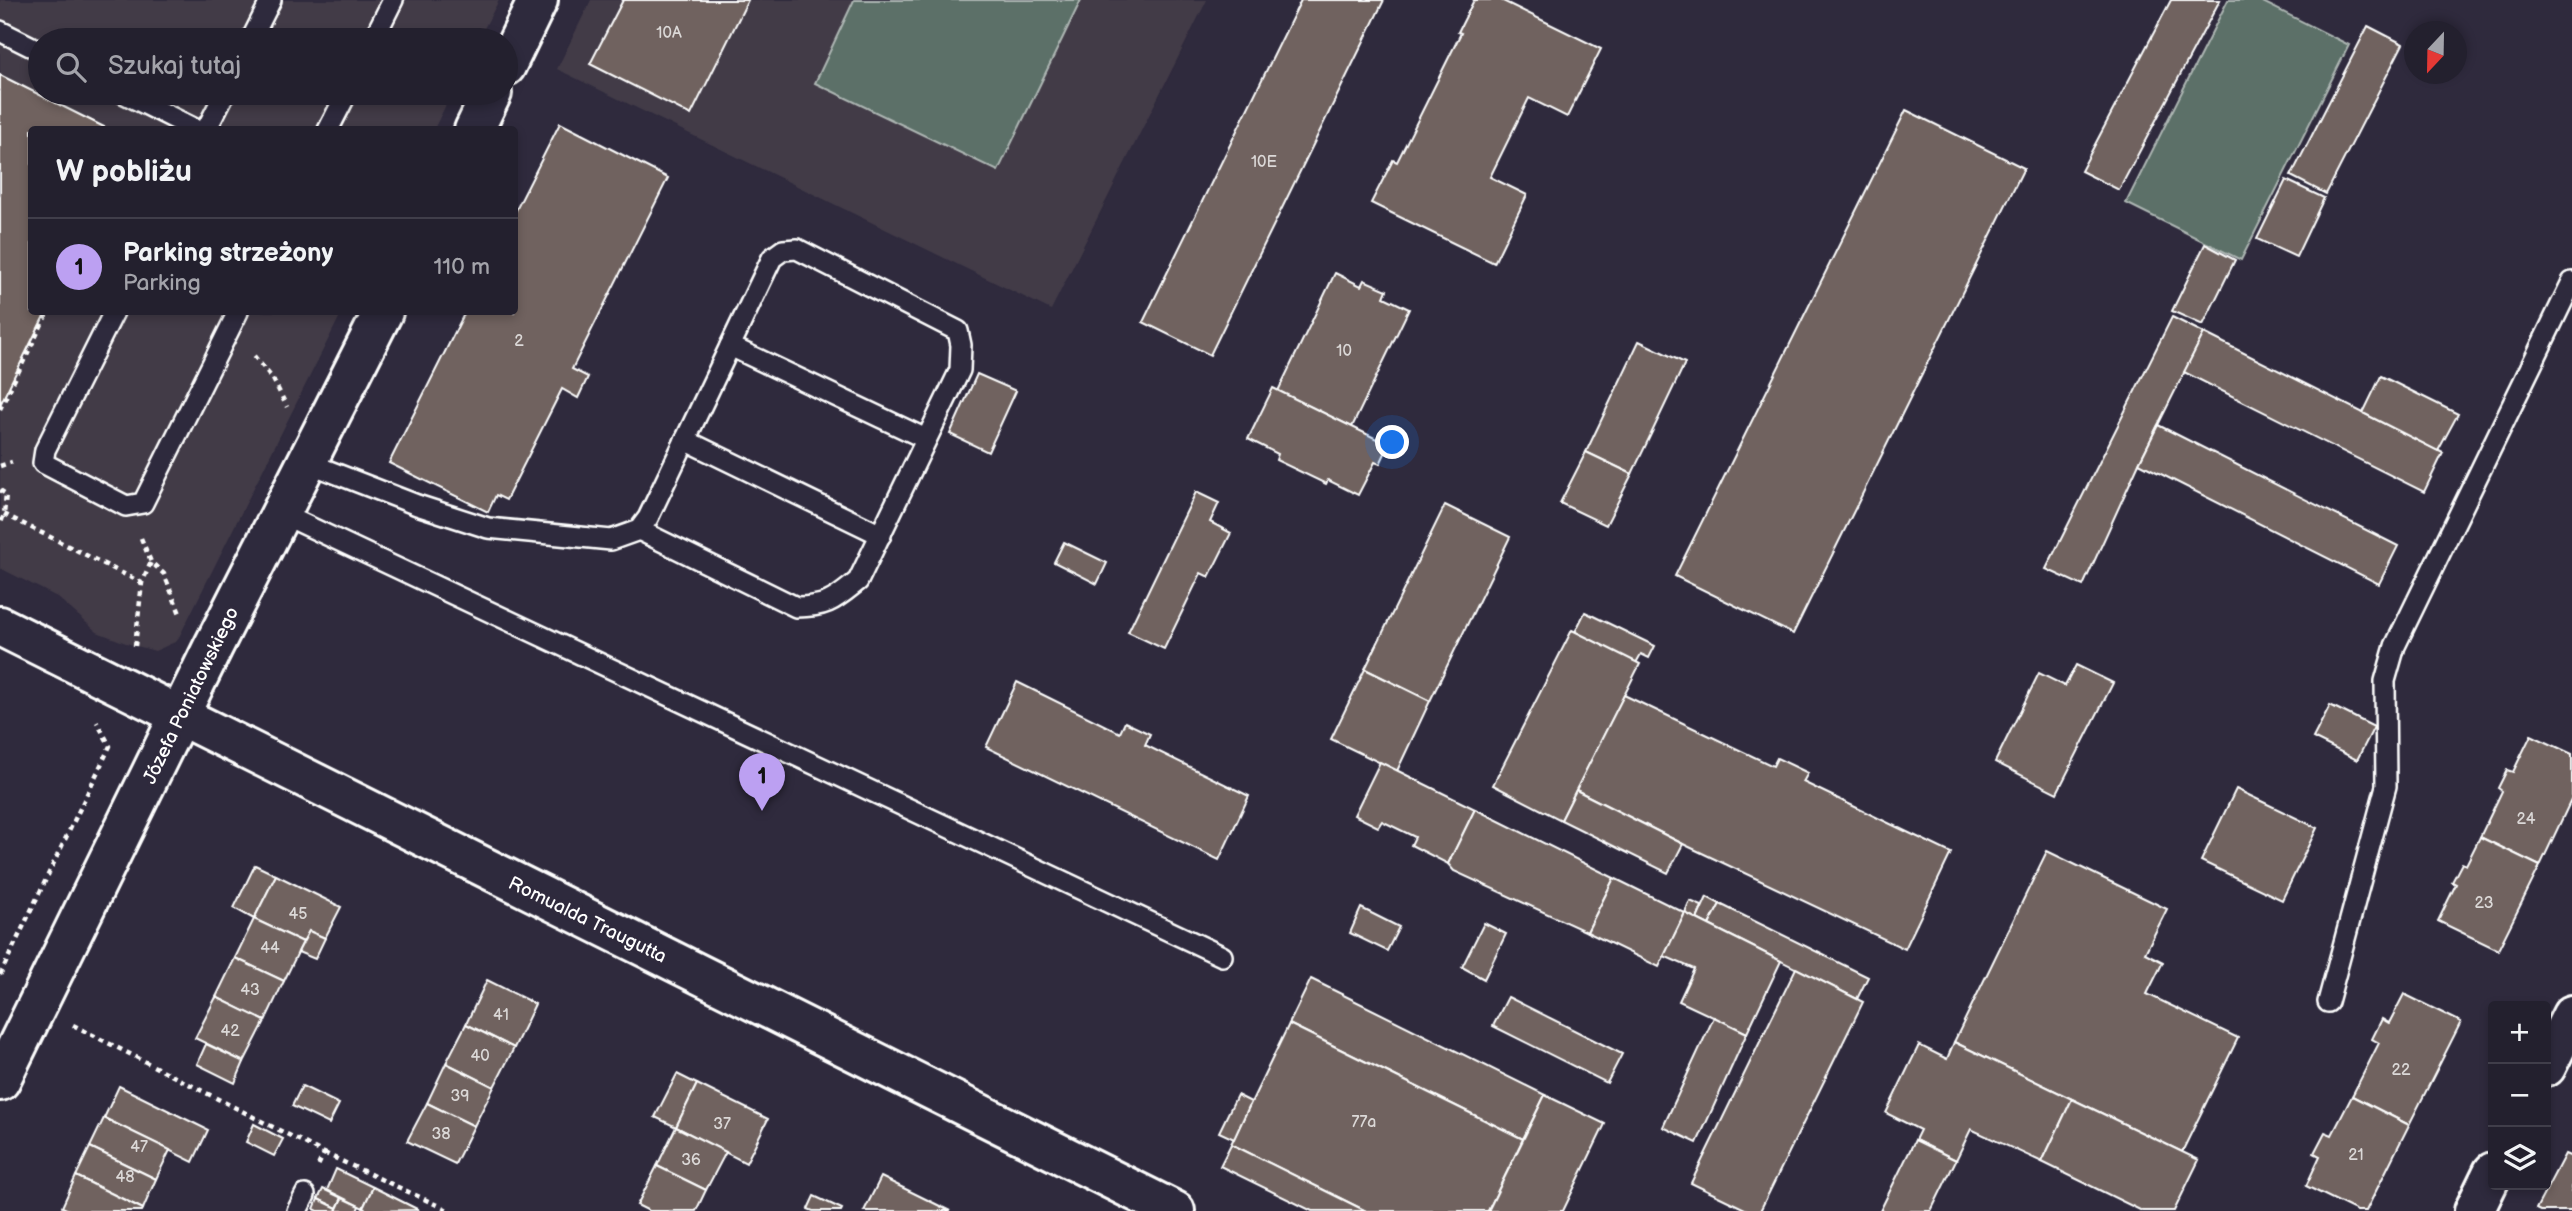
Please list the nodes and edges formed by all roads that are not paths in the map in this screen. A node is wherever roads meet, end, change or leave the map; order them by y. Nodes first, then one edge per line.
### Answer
1 (271, 0) edge
2 (393, 0) edge
3 (538, 0) edge
4 (257, 28) edge
5 (379, 28) edge
6 (0, 31) edge
7 (518, 41) edge
8 (28, 45) edge
9 (147, 105) edge
10 (219, 105) edge
11 (341, 105) edge
12 (486, 105) edge
13 (189, 126) edge
14 (208, 126) edge
15 (330, 126) edge
16 (476, 126) edge
17 (2572, 282) edge
18 (112, 315) edge
19 (236, 315) edge
20 (381, 315) edge
21 (730, 346) junction
22 (926, 439) junction
23 (685, 440) junction
24 (306, 462) junction
25 (280, 513) junction
26 (639, 530) junction
27 (881, 535) junction
28 (0, 626) edge
29 (179, 715) junction
30 (1222, 956) dead end
31 (2328, 1002) dead end
32 (2572, 1015) edge
33 (2548, 1064) edge
34 (0, 1081) edge
35 (2488, 1182) edge
36 (1175, 1211) edge
37 (2474, 1211) edge

1 - 4 lane
2 - 5 lane
3 - 7 street
6 - 8 lane
9 - 13 lane
10 - 14 lane
11 - 15 lane
12 - 16 street
17 - 31 lane
18 - 19 lane
20 - 24 street, Józefa Poniatowskiego
21 - 22 lane
21 - 22 lane
21 - 23 lane
22 - 27 lane
23 - 26 lane
23 - 27 lane
24 - 25 street, Józefa Poniatowskiego
24 - 26 lane
25 - 29 street, Józefa Poniatowskiego
25 - 30 lane
26 - 27 lane
28 - 29 street, Romualda Traugutta
29 - 34 street, Józefa Poniatowskiego
29 - 36 street, Romualda Traugutta
32 - 33 street
35 - 37 street

